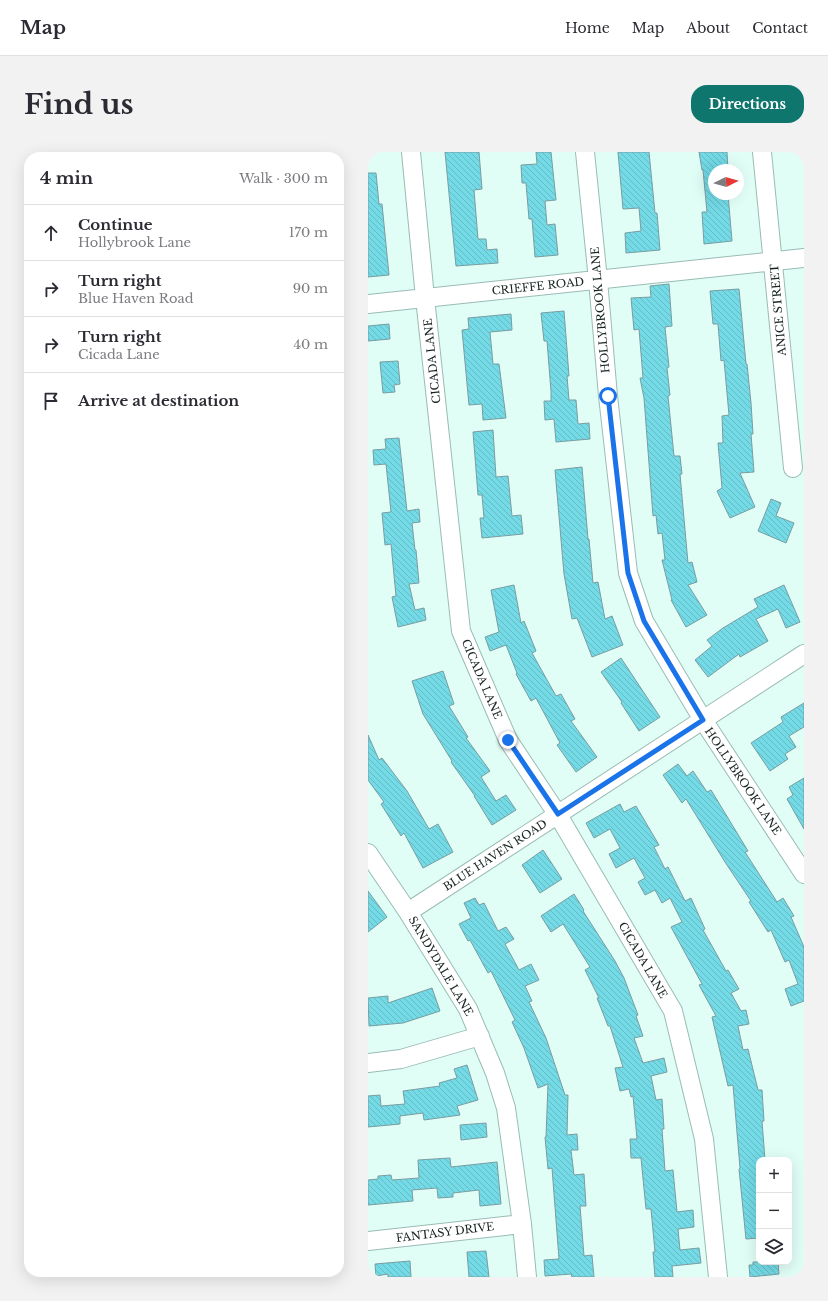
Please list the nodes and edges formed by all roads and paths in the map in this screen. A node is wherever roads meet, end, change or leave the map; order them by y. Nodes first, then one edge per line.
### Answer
1 (411, 152) edge
2 (585, 152) edge
3 (762, 152) edge
4 (804, 258) edge
5 (773, 261) junction
6 (598, 280) junction
7 (425, 298) junction
8 (368, 304) edge
9 (793, 468) dead end
10 (804, 654) edge
11 (703, 720) junction
12 (558, 814) junction
13 (368, 852) edge
14 (802, 867) edge
15 (408, 912) junction
16 (480, 1036) junction
17 (368, 1063) edge
18 (522, 1224) junction
19 (368, 1241) edge
20 (527, 1277) edge
21 (718, 1277) edge

1 - 7 street, CICADA LANE
2 - 6 street, HOLLYBROOK LANE
3 - 5 street, ANICE STREET
4 - 5 street, CRIEFFE ROAD
5 - 6 street, CRIEFFE ROAD
5 - 9 street, ANICE STREET
6 - 7 street, CRIEFFE ROAD
6 - 11 street, HOLLYBROOK LANE
7 - 8 street, CRIEFFE ROAD
7 - 12 street, CICADA LANE
10 - 11 street, BLUE HAVEN ROAD
11 - 12 street, BLUE HAVEN ROAD
11 - 14 street, HOLLYBROOK LANE
12 - 15 street, BLUE HAVEN ROAD
12 - 21 street, CICADA LANE
13 - 15 street, SANDYDALE LANE
15 - 16 street, SANDYDALE LANE
16 - 17 street
16 - 18 street, SANDYDALE LANE
18 - 19 street, FANTASY DRIVE
18 - 20 street, SANDYDALE LANE

